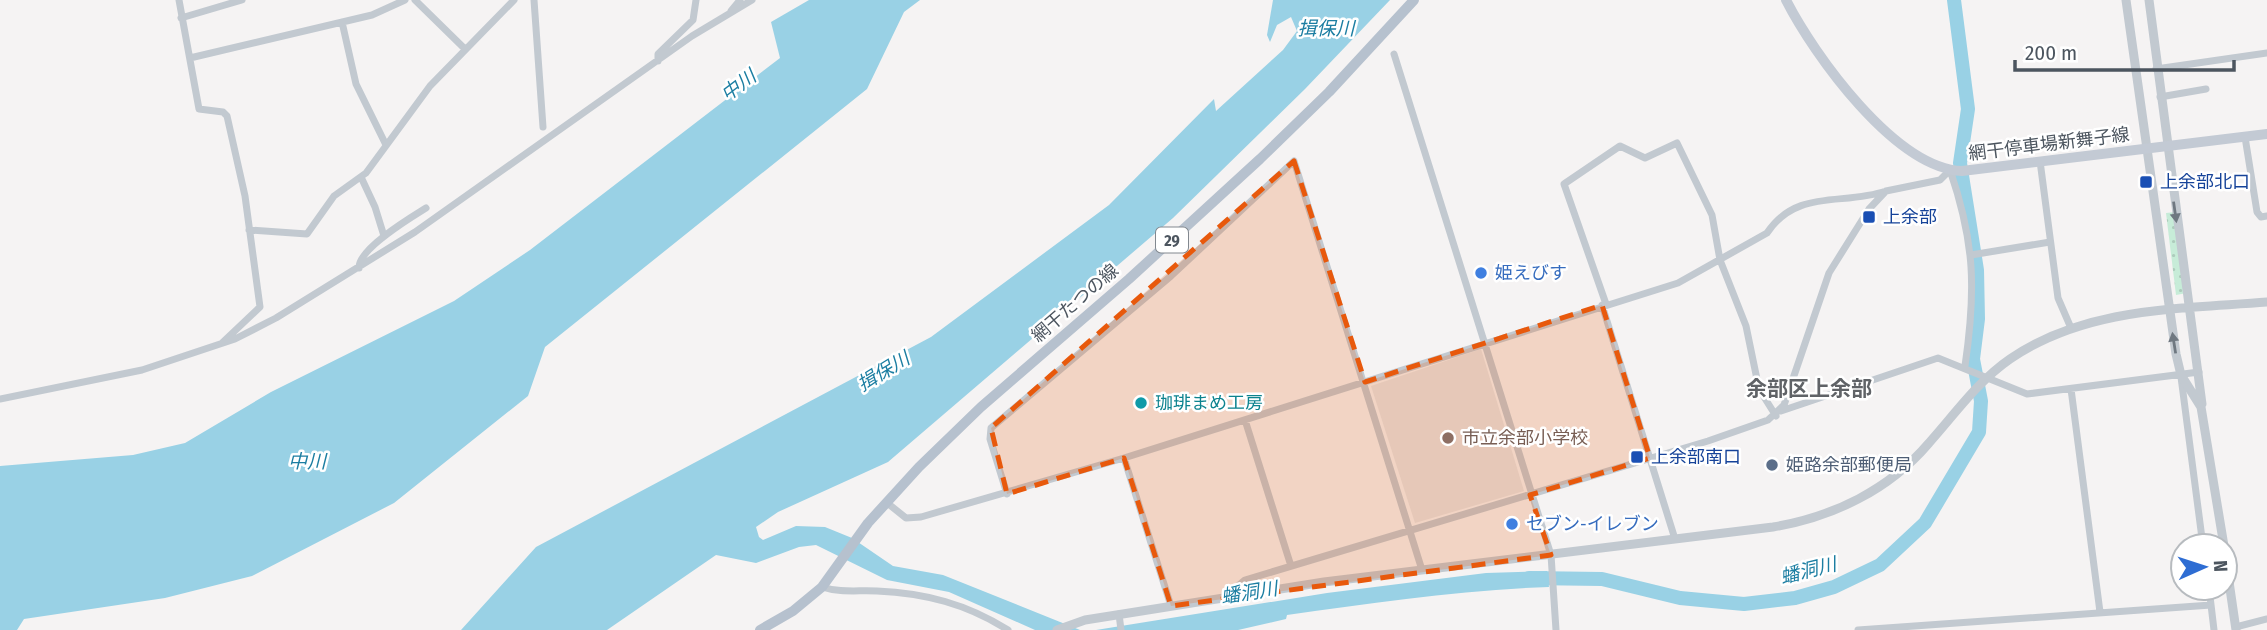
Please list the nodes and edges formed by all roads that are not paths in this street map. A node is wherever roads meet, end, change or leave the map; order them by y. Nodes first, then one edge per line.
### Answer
1 (178, 0) edge
2 (242, 0) edge
3 (405, 0) edge
4 (415, 0) edge
5 (514, 0) edge
6 (534, 0) edge
7 (696, 0) edge
8 (740, 0) edge
9 (752, 0) edge
10 (1414, 0) edge
11 (1786, 0) edge
12 (2126, 0) edge
13 (2149, 0) edge
14 (731, 12) junction
15 (181, 18) junction
16 (342, 22) junction
17 (465, 49) junction
18 (2267, 53) edge
19 (1394, 54) dead end
20 (190, 58) junction
21 (658, 61) junction
22 (2156, 69) junction
23 (2206, 89) dead end
24 (2160, 97) junction
25 (544, 127) dead end
26 (2267, 134) edge
27 (2245, 137) junction
28 (386, 145) junction
29 (2166, 145) junction
30 (2146, 147) junction
31 (2040, 161) junction
32 (1956, 170) junction
33 (361, 177) junction
34 (1886, 191) junction
35 (426, 208) dead end
36 (2267, 216) edge
37 (248, 230) junction
38 (384, 236) junction
39 (2050, 242) junction
40 (1971, 255) junction
41 (1720, 260) junction
42 (359, 268) junction
43 (2267, 302) edge
44 (1604, 305) junction
45 (2188, 308) junction
46 (2169, 311) junction
47 (2071, 327) junction
48 (222, 344) junction
49 (1485, 344) junction
50 (1965, 366) junction
51 (2199, 372) junction
52 (2181, 375) junction
53 (1991, 379) junction
54 (1364, 382) junction
55 (2071, 389) junction
56 (0, 400) edge
57 (1778, 414) junction
58 (1245, 420) junction
59 (2204, 427) junction
60 (1124, 458) junction
61 (1650, 458) junction
62 (1007, 494) junction
63 (1530, 495) junction
64 (886, 502) junction
65 (1411, 531) junction
66 (2201, 532) edge
67 (2222, 532) edge
68 (1675, 540) junction
69 (1550, 555) junction
70 (1291, 566) junction
71 (1422, 570) junction
72 (822, 587) junction
73 (1237, 596) junction
74 (2211, 602) edge
75 (2232, 602) edge
76 (2211, 605) junction
77 (1171, 606) junction
78 (2099, 612) junction
79 (1119, 614) junction
80 (2267, 620) edge
81 (2236, 628) edge
82 (760, 630) edge
83 (1008, 630) edge
84 (1057, 630) edge
85 (1121, 630) edge
86 (1556, 630) edge
87 (1858, 630) edge
88 (2214, 630) edge

1 - 15 street
2 - 15 street
3 - 16 street
4 - 17 street
5 - 17 street
6 - 25 street
7 - 21 street
8 - 14 street
9 - 14 street
10 - 64 main road, 網干たつの線 / 29
11 - 32 main road, 網干停車場新舞子線
12 - 30 street
13 - 22 street
14 - 21 street
15 - 20 street
16 - 20 street
16 - 28 street
17 - 28 street
18 - 22 street
19 - 49 street
20 - 37 street
21 - 42 street
22 - 24 street
23 - 24 street
24 - 29 street
26 - 27 main road, 網干停車場新舞子線
27 - 29 main road, 網干停車場新舞子線
27 - 36 street
28 - 33 street
29 - 30 main road, 網干停車場新舞子線
29 -> 45 street
30 - 31 main road, 網干停車場新舞子線
30 - 46 street
31 - 32 main road, 網干停車場新舞子線
31 - 39 street
32 - 34 street
32 - 40 street
33 - 37 street
33 - 38 street
34 - 41 street
34 - 57 street
35 - 38 street
37 - 48 street
38 - 42 street
39 - 40 street
39 - 47 street
40 - 50 street
41 - 44 street
41 - 44 street
41 - 57 street
42 - 48 street
43 - 45 street
44 - 49 street
44 - 61 street
45 - 46 street
45 - 51 street
46 - 47 street
52 -> 46 street
47 - 53 street
48 - 56 street
49 - 54 street
49 - 63 street
50 - 53 street
50 - 57 street
51 - 52 street
51 - 59 street
52 - 55 street
52 - 59 street
52 - 66 street
53 - 55 street
53 - 68 street
54 - 58 street
54 - 62 street
54 - 65 street
55 - 78 street
57 - 61 street
58 - 60 street
58 - 70 street
59 - 67 street
60 - 62 street
60 - 77 street
61 - 63 street
61 - 68 street
62 - 64 street
63 - 65 street
63 - 69 street
64 - 72 main road, 網干たつの線 / 29
65 - 70 street
65 - 71 street
68 - 69 street
69 - 71 street
69 - 86 street
70 - 73 street
71 - 73 street
72 - 82 main road, 網干たつの線 / 29
72 - 83 street
73 - 77 street
74 - 76 street
75 - 81 street
76 - 78 street
76 - 88 street
77 - 79 street
78 - 87 street
79 - 84 street
79 - 85 street
80 - 81 street

